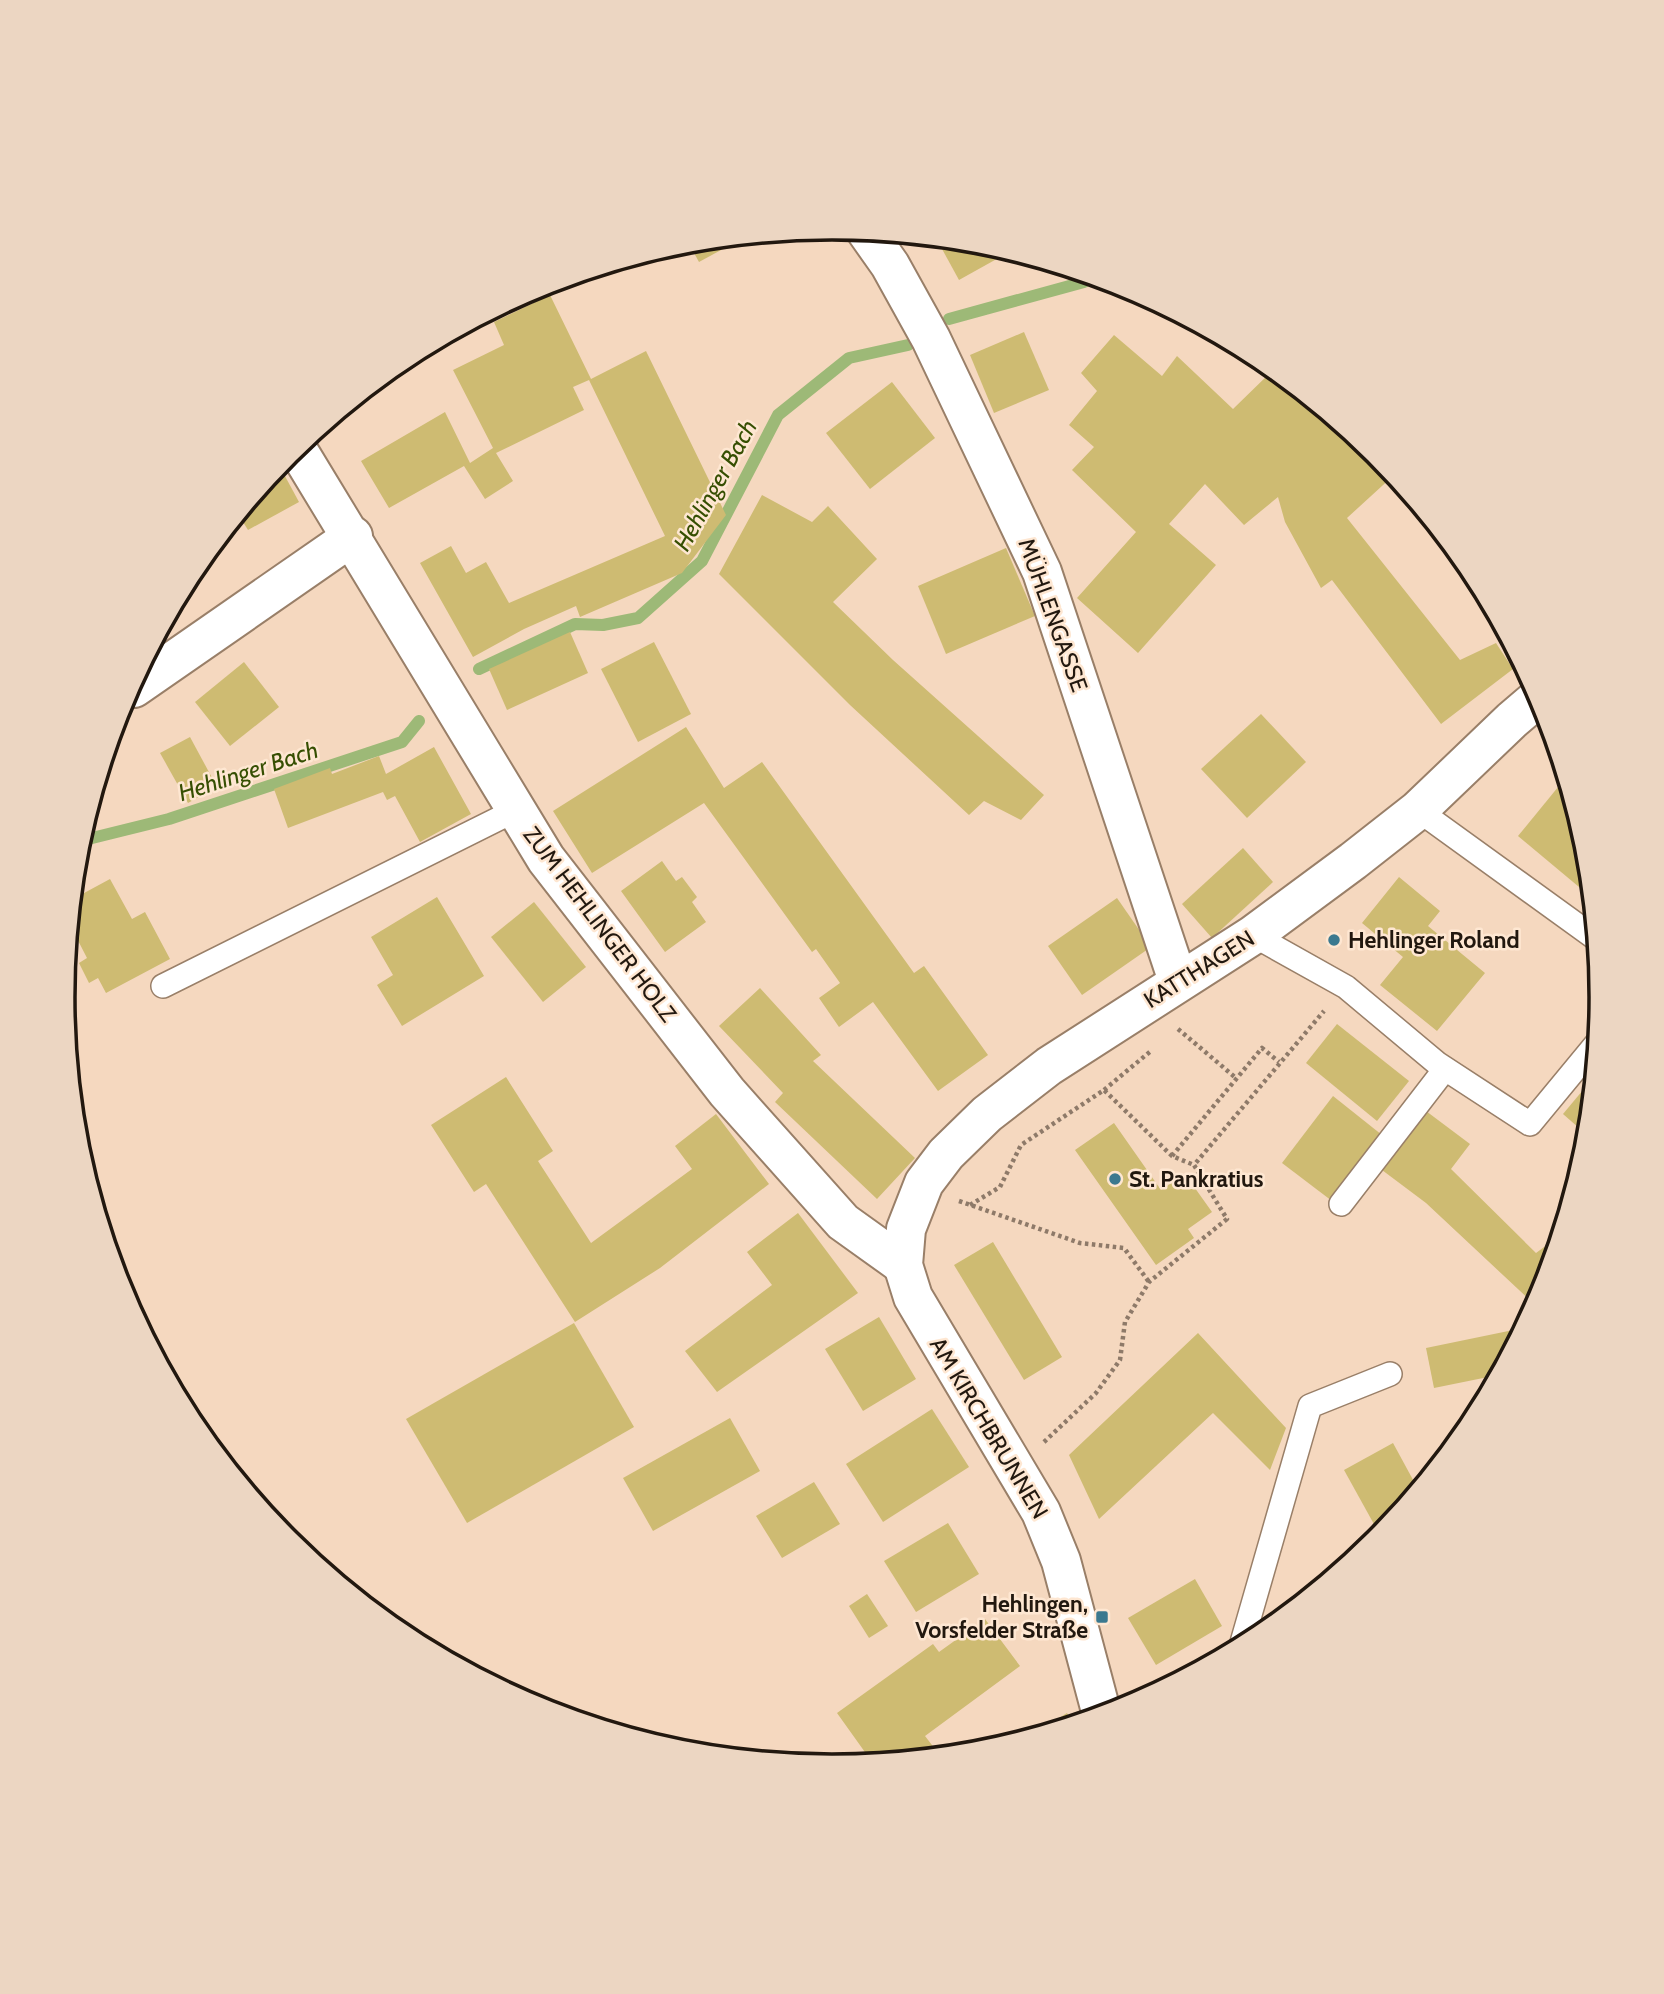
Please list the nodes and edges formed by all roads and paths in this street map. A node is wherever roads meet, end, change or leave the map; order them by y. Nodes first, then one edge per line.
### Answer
1 (874, 242) edge
2 (303, 457) edge
3 (353, 536) junction
4 (145, 681) edge
5 (1530, 704) edge
6 (516, 810) junction
7 (1418, 810) junction
8 (1585, 931) edge
9 (1253, 935) junction
10 (1178, 981) junction
11 (163, 986) dead end
12 (1346, 987) junction
13 (1168, 1038) dead end
14 (1157, 1046) dead end
15 (1586, 1056) edge
16 (1279, 1062) junction
17 (1442, 1066) junction
18 (1236, 1078) junction
19 (1104, 1090) junction
20 (1172, 1156) junction
21 (1194, 1165) junction
22 (1341, 1204) dead end
23 (903, 1265) junction
24 (1149, 1282) junction
25 (1390, 1374) dead end
26 (1040, 1445) dead end
27 (1246, 1630) edge
28 (1099, 1705) edge

1 - 10 street, MÜHLENGASSE
2 - 3 street, ZUM HEHLINGER HOLZ
3 - 4 street
3 - 6 street, ZUM HEHLINGER HOLZ
5 - 7 street, KATTHAGEN
6 - 11 lane
6 - 23 street, ZUM HEHLINGER HOLZ
7 - 8 lane
7 - 9 street, KATTHAGEN
9 - 10 street, KATTHAGEN
9 - 12 lane
10 - 23 street, KATTHAGEN
12 - 16 path
12 - 17 lane
13 - 18 path
14 - 19 path
15 - 17 lane
16 - 18 path
16 - 21 path
17 - 22 lane
18 - 20 path
19 - 20 path
19 - 24 path
20 - 21 path
21 - 24 path
23 - 28 street, AM KIRCHBRUNNEN
24 - 26 path
25 - 27 lane

